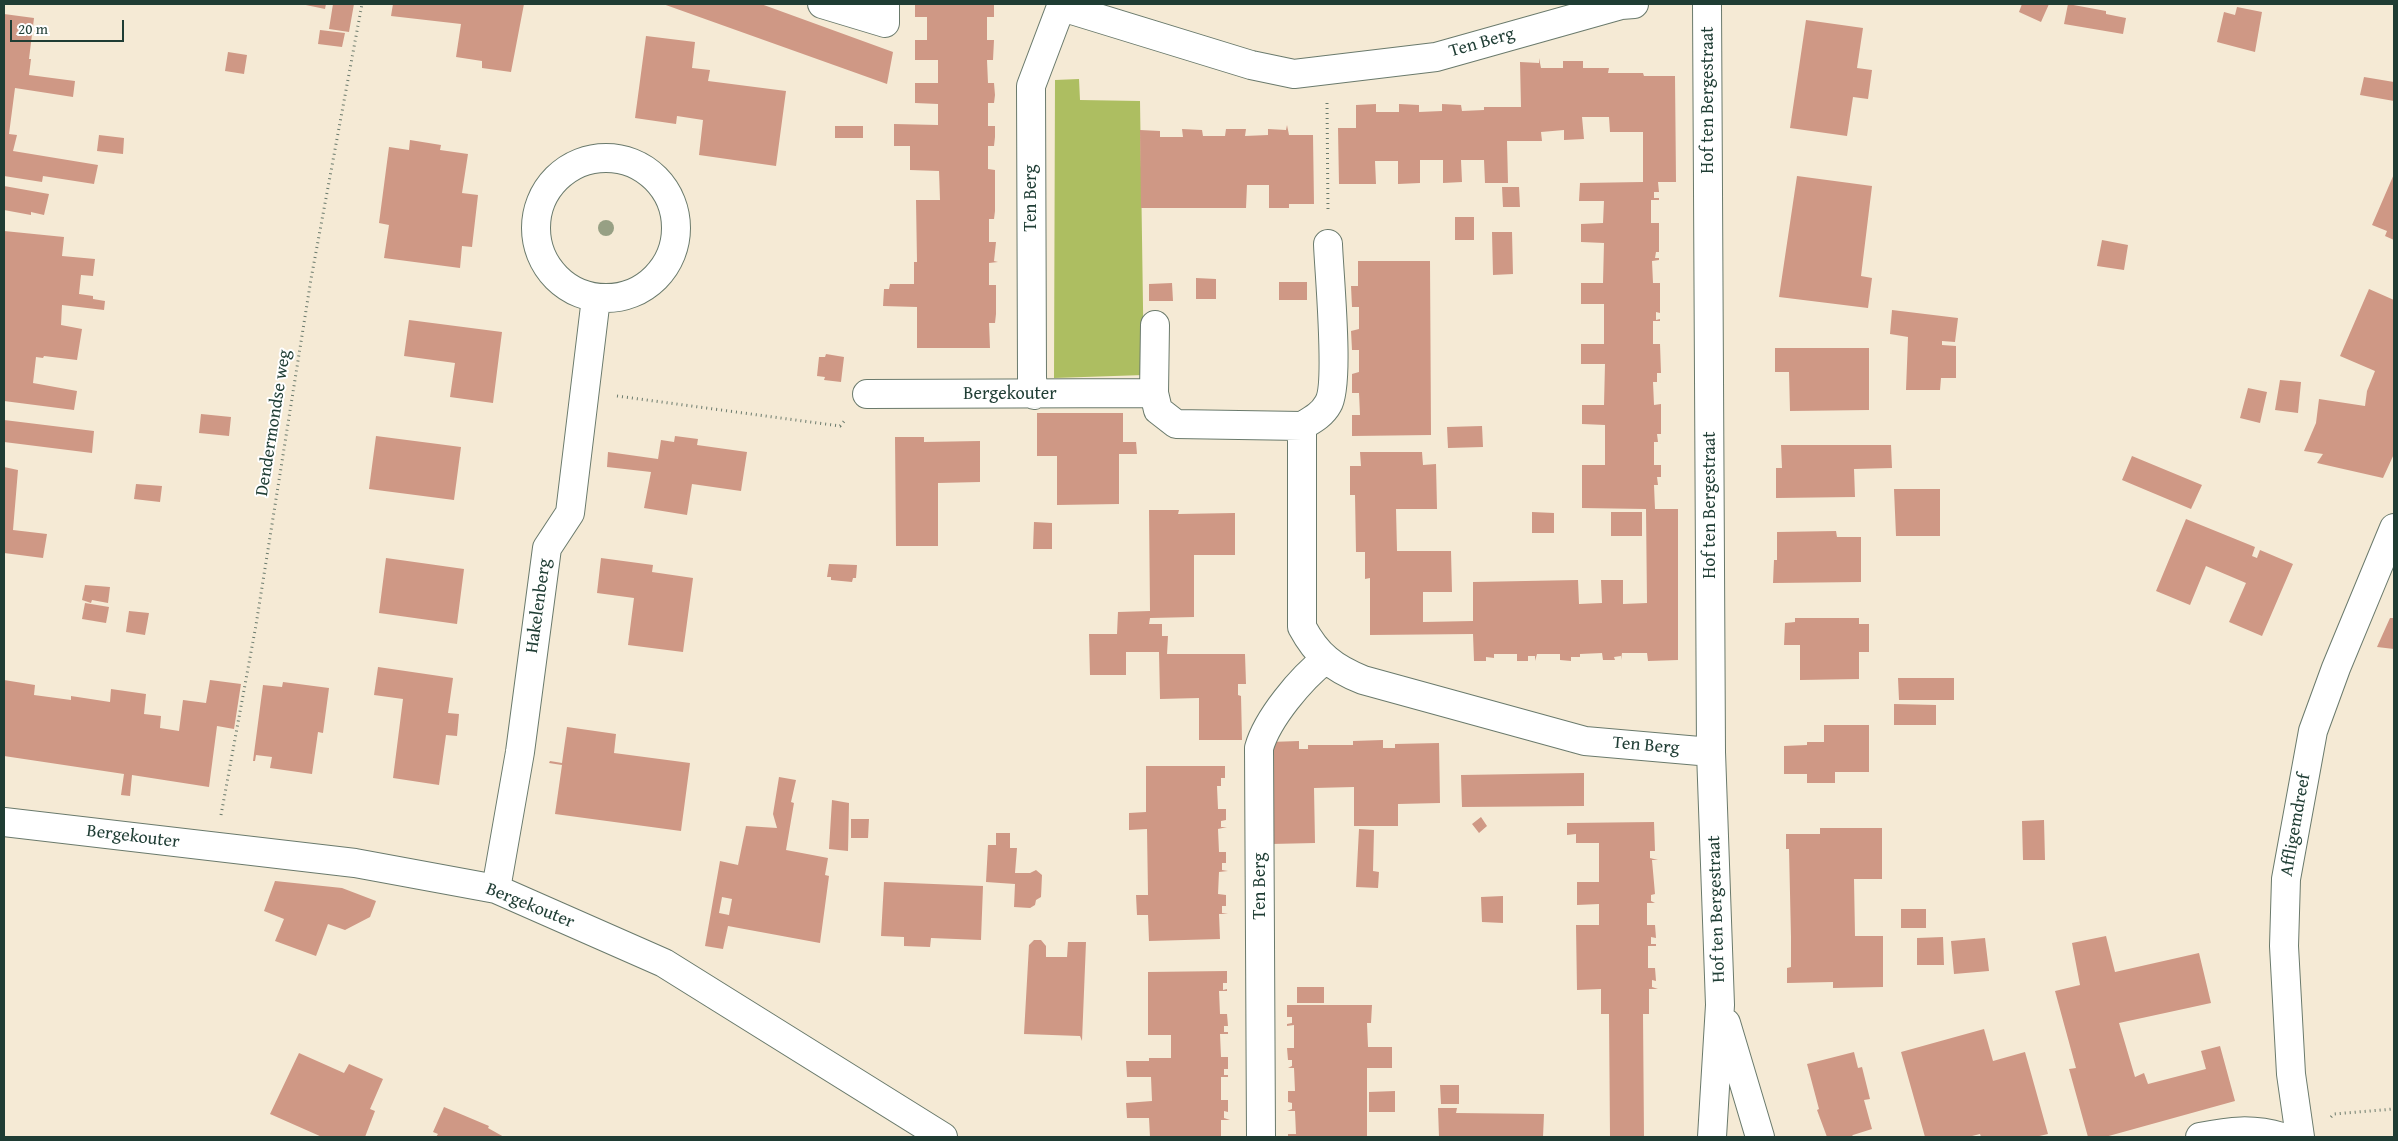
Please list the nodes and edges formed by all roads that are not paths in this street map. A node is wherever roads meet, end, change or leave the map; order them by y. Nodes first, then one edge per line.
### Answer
1 (822, 4) edge
2 (885, 4) edge
3 (1634, 4) edge
4 (1707, 4) edge
5 (1062, 5) edge
6 (1328, 244) road end
7 (596, 298) junction
8 (1155, 325) dead end
9 (1154, 393) junction
10 (868, 394) road end
11 (1034, 395) junction
12 (1302, 426) junction
13 (2394, 528) edge
14 (1326, 659) junction
15 (1711, 752) junction
16 (4, 822) edge
17 (496, 889) junction
18 (1720, 1005) junction
19 (943, 1137) edge
20 (1260, 1137) edge
21 (1712, 1137) edge
22 (1760, 1137) edge
23 (2200, 1137) edge
24 (2282, 1137) edge
25 (2300, 1137) edge

1 - 2 street
3 - 5 street, Ten Berg
4 - 15 street, Hof ten Bergestraat
5 - 11 street, Ten Berg
6 - 12 street
7 - 7 street
7 - 17 street, Hakelenberg
8 - 9 street
9 - 11 street, Bergekouter
9 - 12 street
10 - 11 street, Bergekouter
12 - 14 street, Ten Berg
13 - 25 street, Affligemdreef
14 - 15 street, Ten Berg
14 - 20 street, Ten Berg
15 - 18 street, Hof ten Bergestraat
16 - 17 street, Bergekouter
17 - 19 street, Bergekouter
18 - 21 street, Hof ten Bergestraat
18 - 22 street, Hof ten Bergestraat
23 - 24 street

